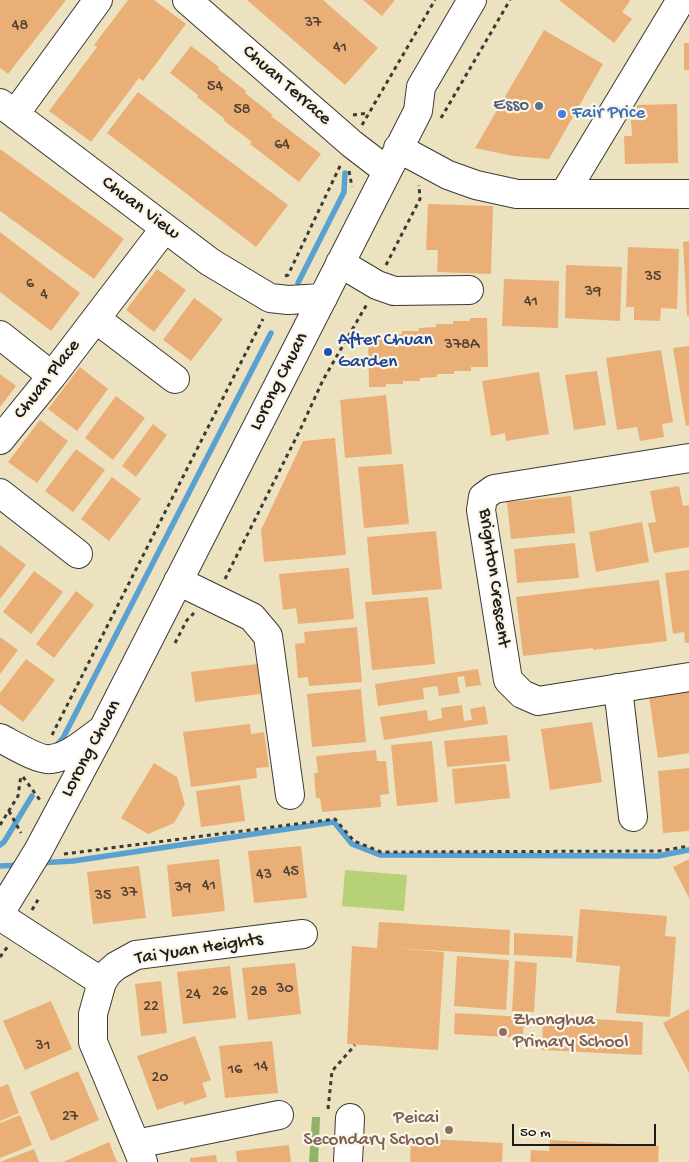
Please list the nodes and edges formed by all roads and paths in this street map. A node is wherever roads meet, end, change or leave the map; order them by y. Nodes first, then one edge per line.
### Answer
1 (98, 0) edge
2 (187, 0) edge
3 (472, 0) edge
4 (488, 0) edge
5 (510, 0) edge
6 (681, 0) edge
7 (7, 109) edge
8 (429, 116) junction
9 (345, 155) dead end
10 (401, 160) junction
11 (564, 194) junction
12 (689, 194) edge
13 (165, 228) junction
14 (340, 263) junction
15 (377, 285) junction
16 (469, 290) dead end
17 (271, 297) junction
18 (323, 298) junction
19 (96, 318) junction
20 (0, 336) edge
21 (302, 339) junction
22 (52, 376) junction
23 (175, 379) dead end
24 (0, 440) edge
25 (689, 458) edge
26 (0, 493) edge
27 (78, 554) dead end
28 (178, 581) junction
29 (210, 596) junction
30 (689, 677) edge
31 (618, 688) junction
32 (102, 729) junction
33 (0, 738) edge
34 (50, 738) dead end
35 (0, 745) edge
36 (21, 774) dead end
37 (70, 791) junction
38 (290, 795) dead end
39 (9, 810) junction
40 (633, 816) dead end
41 (0, 825) edge
42 (29, 844) junction
43 (689, 846) edge
44 (64, 854) dead end
45 (0, 915) edge
46 (303, 934) dead end
47 (102, 982) junction
48 (355, 1044) dead end
49 (279, 1115) dead end
50 (338, 1118) joint
51 (140, 1153) edge
52 (348, 1162) edge

1 - 7 street, Chuan View
2 - 10 street, Chuan Terrace
3 - 8 street, Lorong Chuan
4 - 8 street, Lorong Chuan
5 - 8 path
6 - 11 street
7 - 13 street, Chuan View
8 - 10 street, Lorong Chuan
9 - 17 path
10 - 11 street, Chuan Terrace
10 - 14 street, Lorong Chuan
10 - 15 path
11 - 12 street, Chuan Terrace
13 - 17 street, Chuan View
13 - 19 street, Chuan Place
14 - 15 street
14 - 18 street, Lorong Chuan
15 - 16 street
15 - 29 path
17 - 18 street, Chuan View
17 - 21 street, Chuan View
17 - 34 path
18 - 21 street, Lorong Chuan
19 - 22 street, Chuan Place
19 - 23 street
20 - 22 street
21 - 28 street, Lorong Chuan
22 - 24 street, Chuan Place
25 - 31 street, Brighton Crescent
26 - 27 street
28 - 29 street
28 - 32 street, Lorong Chuan
29 - 38 street
30 - 31 street, Brighton Crescent
31 - 40 street
32 - 33 street
32 - 37 street, Lorong Chuan
35 - 37 street
36 - 39 path
37 - 42 street, Lorong Chuan
39 - 41 path
39 - 42 path
42 - 45 street, Lorong Chuan
43 - 44 path
45 - 47 street
46 - 47 street, Tai Yuan Heights
47 - 51 street, Tai Yuan Heights
48 - 50 path
49 - 51 street, Tai Yuan Heights
50 - 52 street

